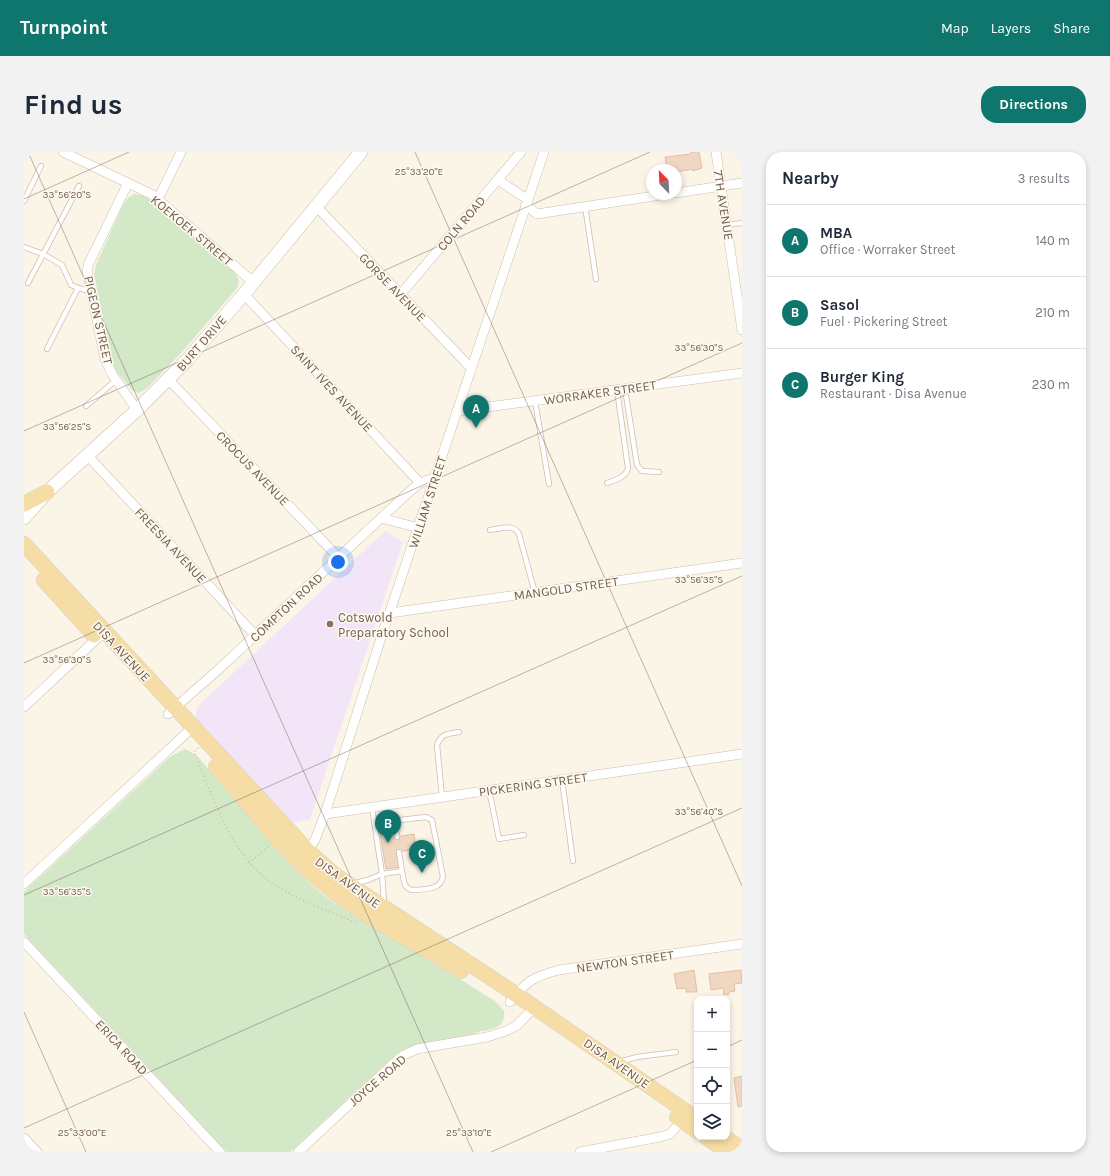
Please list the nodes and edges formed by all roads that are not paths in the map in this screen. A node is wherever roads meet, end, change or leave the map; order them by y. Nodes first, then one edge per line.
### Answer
1 (63, 152) edge
2 (181, 152) edge
3 (361, 152) edge
4 (521, 152) edge
5 (544, 152) edge
6 (716, 152) edge
7 (41, 166) dead end
8 (498, 180) junction
9 (128, 183) junction
10 (742, 183) edge
11 (79, 186) dead end
12 (721, 186) junction
13 (682, 192) edge
14 (646, 197) edge
15 (158, 199) junction
16 (24, 201) edge
17 (527, 202) junction
18 (316, 206) junction
19 (585, 206) junction
20 (742, 223) edge
21 (727, 225) junction
22 (24, 247) edge
23 (43, 254) junction
24 (596, 279) dead end
25 (254, 282) junction
26 (28, 283) dead end
27 (78, 288) junction
28 (90, 291) junction
29 (244, 294) junction
30 (400, 294) junction
31 (742, 330) edge
32 (47, 349) dead end
33 (471, 368) junction
34 (742, 373) edge
35 (116, 380) junction
36 (169, 380) junction
37 (621, 389) junction
38 (535, 401) junction
39 (86, 406) dead end
40 (137, 410) junction
41 (458, 411) junction
42 (87, 455) junction
43 (659, 472) dead end
44 (434, 478) junction
45 (420, 483) junction
46 (607, 483) dead end
47 (549, 484) dead end
48 (47, 492) junction
49 (24, 504) edge
50 (24, 518) edge
51 (381, 518) junction
52 (419, 528) junction
53 (490, 530) dead end
54 (24, 544) edge
55 (338, 557) junction
56 (24, 559) edge
57 (742, 563) edge
58 (534, 593) junction
59 (390, 613) junction
60 (101, 635) junction
61 (255, 635) junction
62 (24, 707) edge
63 (172, 711) junction
64 (189, 731) junction
65 (459, 732) dead end
66 (742, 754) edge
67 (562, 780) junction
68 (489, 790) junction
69 (442, 797) junction
70 (372, 807) junction
71 (325, 814) junction
72 (396, 821) junction
73 (374, 823) junction
74 (524, 835) dead end
75 (397, 837) dead end
76 (399, 852) dead end
77 (303, 856) junction
78 (573, 862) dead end
79 (402, 871) junction
80 (382, 874) junction
81 (347, 883) junction
82 (24, 884) edge
83 (384, 908) junction
84 (24, 942) edge
85 (742, 944) edge
86 (513, 998) junction
87 (531, 1011) junction
88 (676, 1052) dead end
89 (616, 1063) junction
90 (689, 1117) edge
91 (694, 1126) edge
92 (24, 1138) edge
93 (710, 1140) edge
94 (728, 1140) edge
95 (742, 1149) edge
96 (37, 1152) edge
97 (220, 1152) edge
98 (298, 1152) edge
99 (580, 1152) edge
100 (727, 1152) edge

1 - 9 street, KOEKOEK STREET
2 - 15 street
3 - 18 street, BURT DRIVE
4 - 8 street, COLN ROAD
5 - 17 street, WILLIAM STREET
6 - 12 street, 7TH AVENUE
7 - 16 lane
8 - 17 street
8 - 30 street, COLN ROAD
9 - 15 street, KOEKOEK STREET
9 - 28 street, PIGEON STREET
10 - 12 street
11 - 23 lane
12 - 13 street
12 - 21 street, 7TH AVENUE
14 - 19 street
15 - 25 street, KOEKOEK STREET
17 - 19 street
17 - 33 street, WILLIAM STREET
18 - 25 street, BURT DRIVE
18 - 30 street, GORSE AVENUE
19 - 24 lane
20 - 21 lane
21 - 31 street, 7TH AVENUE
22 - 23 lane
23 - 26 lane
23 - 27 lane
25 - 29 street, BURT DRIVE
27 - 28 lane
27 - 32 lane
28 - 35 street, PIGEON STREET
29 - 36 street, BURT DRIVE
29 - 45 street, SAINT IVES AVENUE
30 - 33 street, GORSE AVENUE
33 - 41 street, WILLIAM STREET
34 - 37 street, WORRAKER STREET
35 - 39 lane
35 - 40 street, PIGEON STREET
36 - 40 street, BURT DRIVE
36 - 55 street, CROCUS AVENUE
37 - 38 street, WORRAKER STREET
37 - 43 lane
37 - 46 lane
38 - 41 street, WORRAKER STREET
38 - 47 lane
40 - 42 street, BURT DRIVE
41 - 44 street, WILLIAM STREET
42 - 48 street, BURT DRIVE
42 - 61 street, FREESIA AVENUE
44 - 45 street, COMPTON ROAD
44 - 52 street, WILLIAM STREET
45 - 51 street, COMPTON ROAD
48 - 49 main road
48 - 50 street, BURT DRIVE
51 - 52 street
51 - 55 street, COMPTON ROAD
52 - 59 street, WILLIAM STREET
53 - 58 lane
54 - 60 main road, DISA AVENUE
55 - 61 street, COMPTON ROAD
56 - 60 main road, DISA AVENUE
57 - 58 street, MANGOLD STREET
58 - 59 street, MANGOLD STREET
59 - 71 street, WILLIAM STREET
60 - 62 street
60 - 63 main road, DISA AVENUE
61 - 63 street, COMPTON ROAD
63 - 64 main road, DISA AVENUE
64 - 77 main road, DISA AVENUE
64 - 82 street
65 - 69 lane
66 - 67 street, PICKERING STREET
67 - 68 street, PICKERING STREET
67 - 78 lane
68 - 69 street, PICKERING STREET
68 - 74 lane
69 - 70 street, PICKERING STREET
70 - 71 street, PICKERING STREET
70 - 73 lane
71 - 77 street, WILLIAM STREET
72 - 73 lane
72 - 75 lane
72 - 79 lane
73 - 80 lane
76 - 79 lane
77 - 81 main road, DISA AVENUE
77 - 86 main road, DISA AVENUE
79 - 80 lane
80 - 81 lane
80 - 83 lane
81 - 83 main road, DISA AVENUE
83 - 86 main road, DISA AVENUE
84 - 97 street, ERICA ROAD
85 - 86 street, NEWTON STREET
86 - 87 main road, DISA AVENUE
87 - 89 main road, DISA AVENUE
87 - 90 main road, DISA AVENUE
87 - 98 street, JOYCE ROAD
88 - 89 lane
89 - 90 main road, DISA AVENUE
90 - 91 main road, DISA AVENUE
90 - 99 street
92 - 96 street
93 - 100 main road
94 - 95 main road

